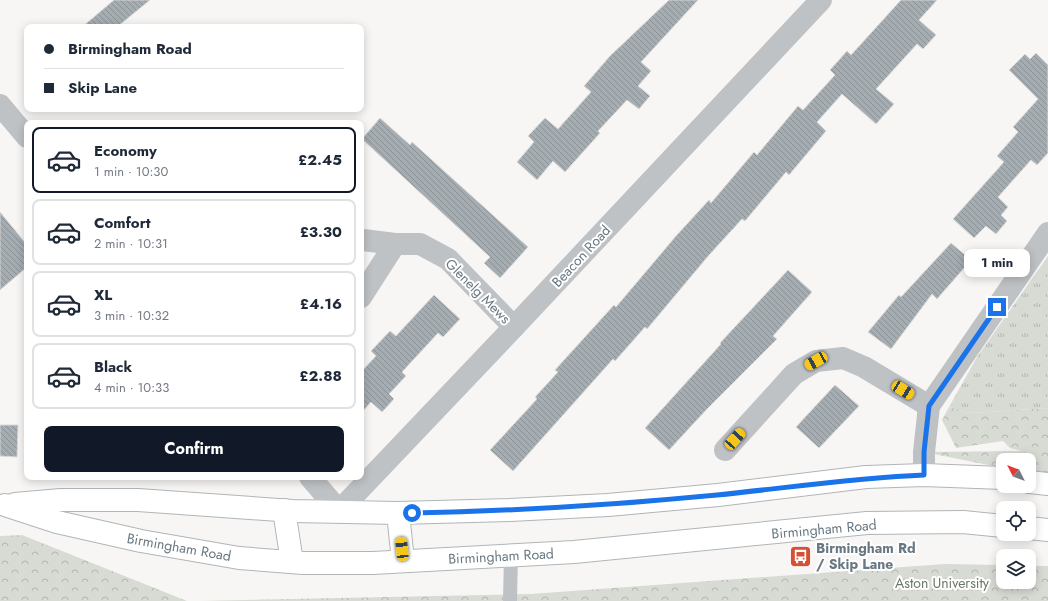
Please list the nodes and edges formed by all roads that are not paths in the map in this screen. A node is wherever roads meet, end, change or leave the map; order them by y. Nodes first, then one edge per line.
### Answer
1 (821, 0) edge
2 (0, 105) edge
3 (24, 133) edge
4 (1048, 233) edge
5 (364, 240) edge
6 (395, 244) junction
7 (364, 292) edge
8 (514, 327) junction
9 (929, 406) junction
10 (725, 450) dead end
11 (924, 475) junction
12 (996, 478) edge
13 (312, 480) edge
14 (1036, 483) edge
15 (1048, 484) edge
16 (2, 505) edge
17 (284, 510) junction
18 (338, 511) junction
19 (398, 513) junction
20 (996, 525) edge
21 (1036, 529) edge
22 (1048, 530) edge
23 (511, 555) junction
24 (403, 561) junction
25 (292, 562) junction
26 (510, 601) edge

1 - 8 street, Beacon Road
2 - 3 street
4 - 9 street
5 - 6 street, Glenelg Mews
6 - 7 street
6 - 8 street, Glenelg Mews
8 - 18 street, Beacon Road
9 - 10 street
9 - 11 street
11 - 12 highway, Birmingham Road
11 - 19 highway, Birmingham Road
13 - 18 street
14 - 15 highway
16 - 17 highway, Birmingham Road
16 - 25 highway, Birmingham Road
17 - 18 highway, Birmingham Road
17 - 25 highway
18 - 19 highway, Birmingham Road
19 - 24 highway
20 - 23 highway, Birmingham Road
21 - 22 highway
23 - 24 highway, Birmingham Road
23 - 26 lane
24 - 25 highway, Birmingham Road

